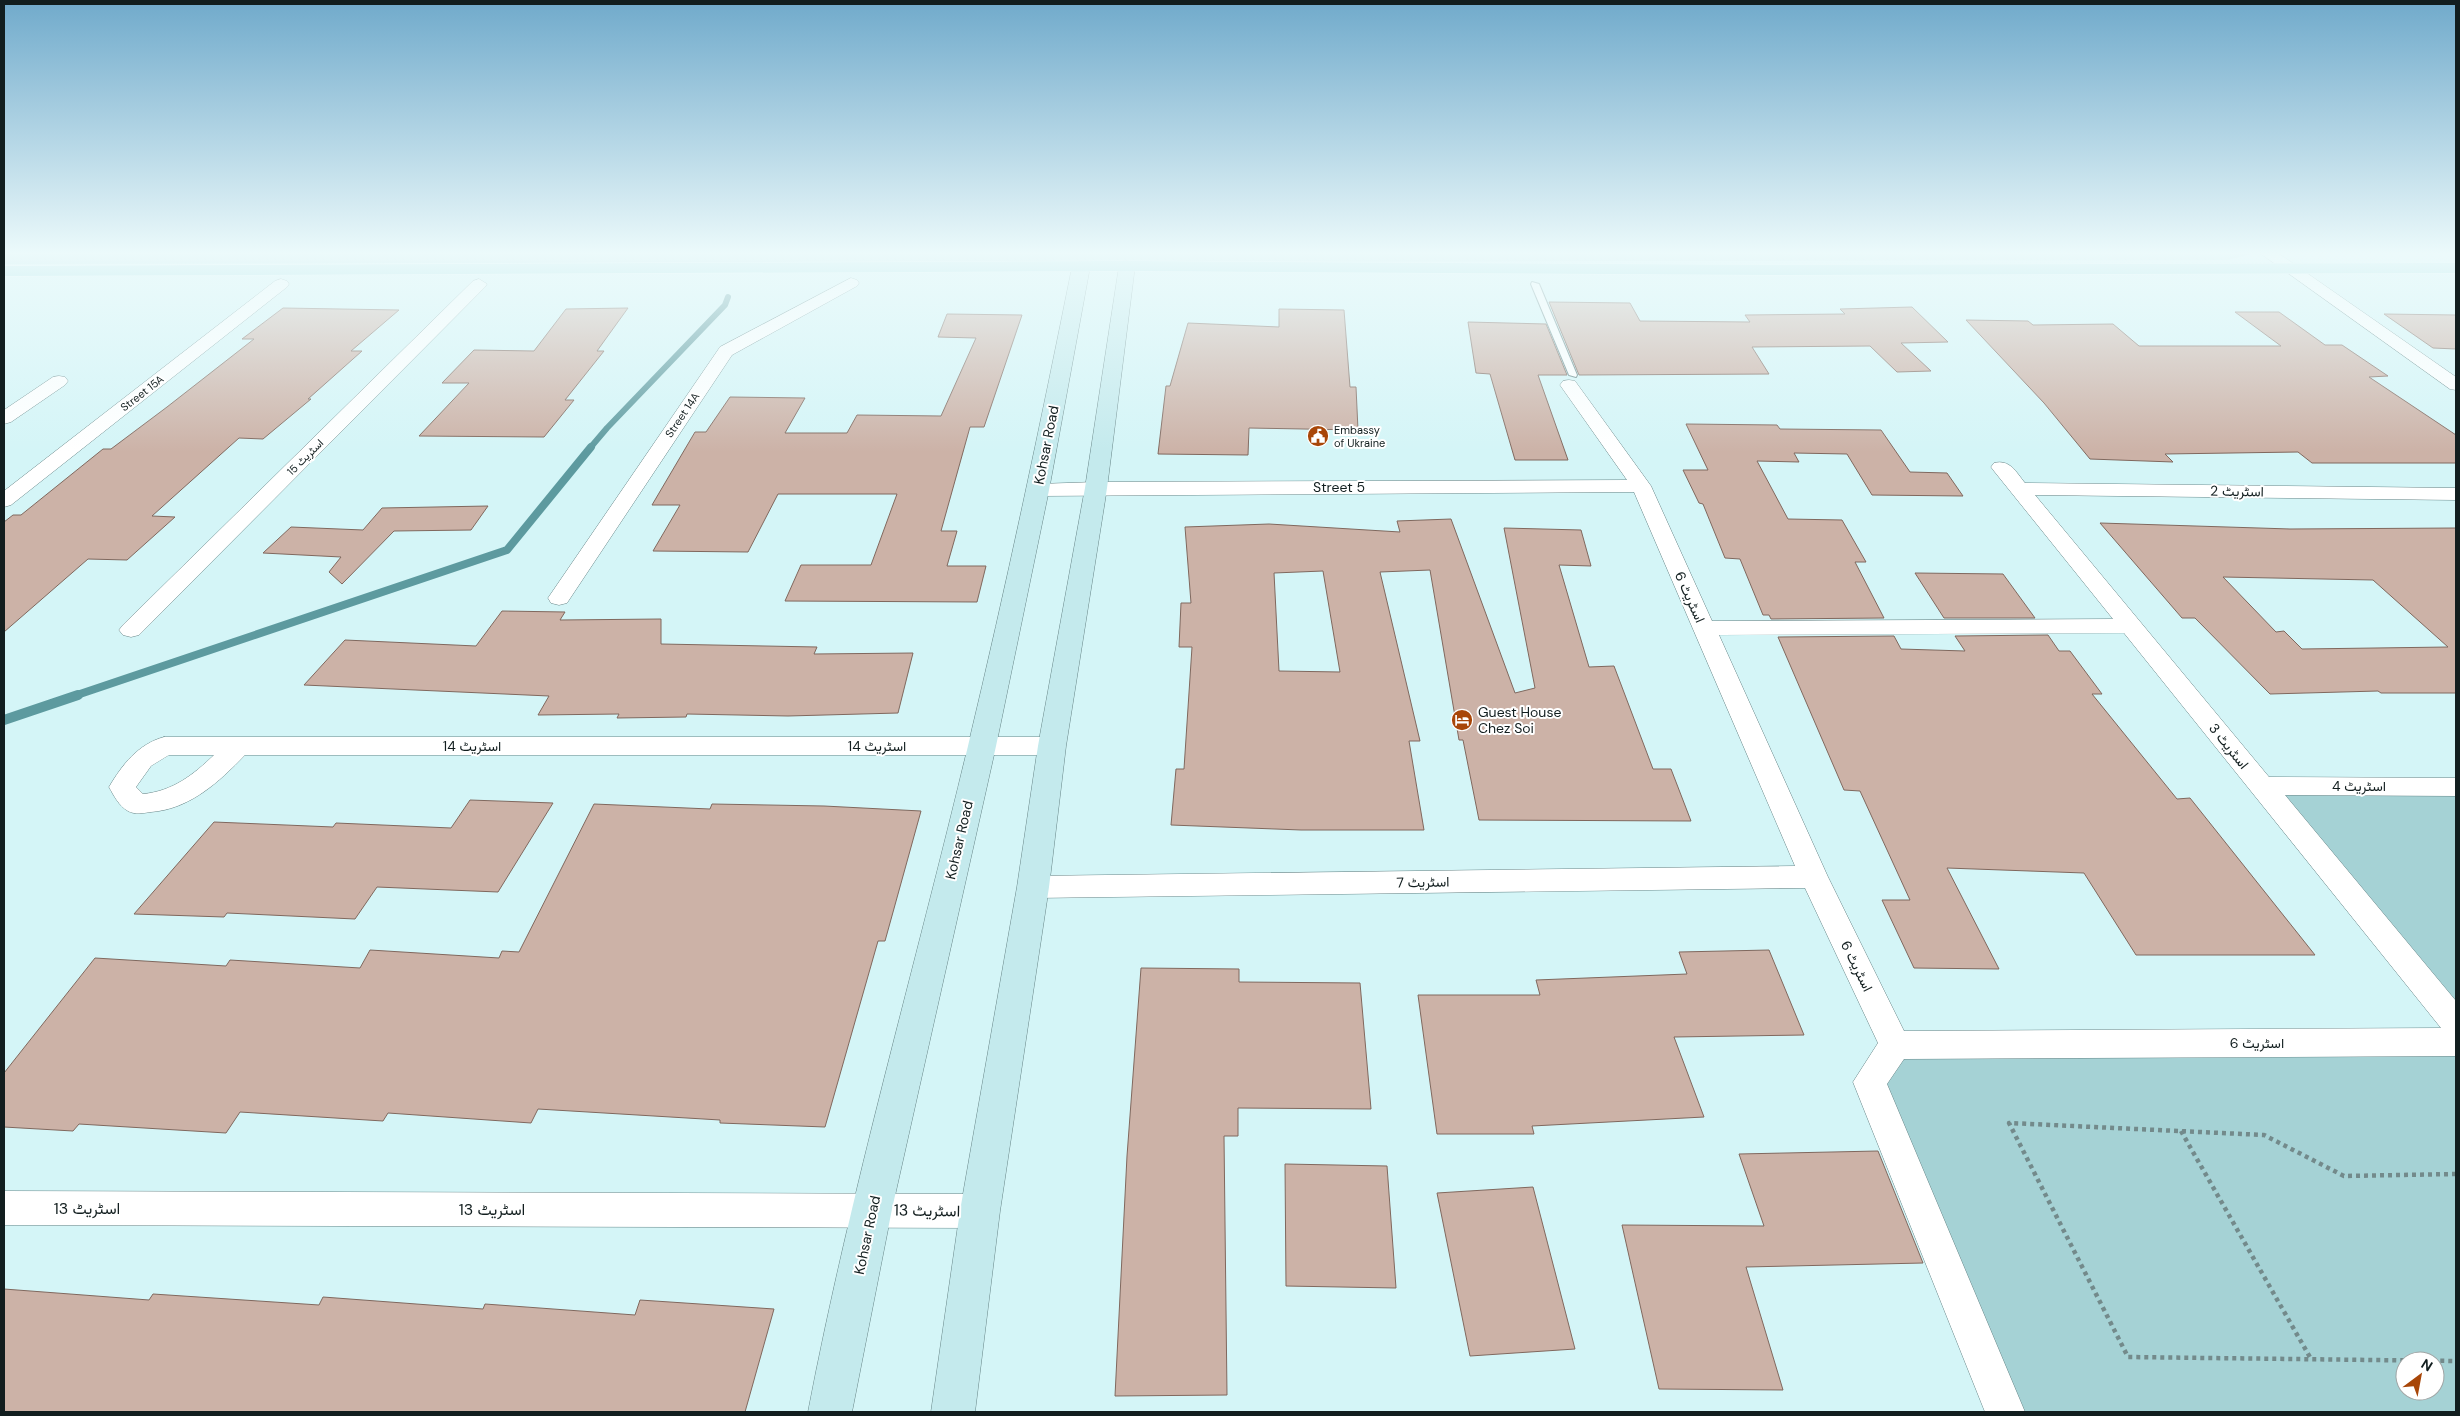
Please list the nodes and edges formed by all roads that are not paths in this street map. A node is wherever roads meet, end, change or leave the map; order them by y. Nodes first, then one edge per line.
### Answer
1 (235, 319) edge
2 (444, 319) edge
3 (785, 319) edge
4 (1089, 319) edge
5 (1100, 319) edge
6 (1549, 319) edge
7 (2362, 319) edge
8 (1571, 380) joint
9 (59, 381) dead end
10 (2456, 385) edge
11 (4, 418) edge
12 (2001, 467) dead end
13 (1640, 486) junction
14 (1096, 488) junction
15 (2019, 489) junction
16 (1038, 490) junction
17 (2456, 494) edge
18 (4, 501) edge
19 (558, 598) dead end
20 (2131, 626) junction
21 (1704, 628) junction
22 (130, 630) dead end
23 (982, 746) junction
24 (1052, 746) junction
25 (238, 747) dead end
26 (2262, 786) junction
27 (2456, 787) edge
28 (1814, 877) junction
29 (1032, 887) junction
30 (2456, 1024) edge
31 (2456, 1042) edge
32 (1895, 1045) junction
33 (4, 1208) edge
34 (872, 1209) junction
35 (980, 1210) junction
36 (830, 1412) edge
37 (953, 1412) edge
38 (2005, 1412) edge

1 - 18 street, Street 15A
2 - 22 street, اسٹریٹ 15
3 - 19 street, Street 14A
4 - 16 street, Kohsar Road
5 - 14 street
6 - 8 lane
7 - 10 street
8 - 13 street, اسٹریٹ 6
9 - 11 street
12 - 15 street, اسٹریٹ 3
13 - 14 street, Street 5
13 - 21 street, اسٹریٹ 6
14 - 16 street, Street 5
14 - 24 street
15 - 17 street, اسٹریٹ 2
15 - 20 street, اسٹریٹ 3
16 - 23 street, Kohsar Road
20 - 21 street
20 - 26 street, اسٹریٹ 3
21 - 28 street, اسٹریٹ 6
23 - 24 street
23 - 25 street, اسٹریٹ 14
23 - 34 street, Kohsar Road
24 - 29 street
26 - 27 street, اسٹریٹ 4
26 - 30 street, اسٹریٹ 3
28 - 29 street, اسٹریٹ 7
28 - 32 street, اسٹریٹ 6
29 - 35 street
31 - 32 street, اسٹریٹ 6
32 - 38 street
33 - 34 street, اسٹریٹ 13
34 - 35 street, اسٹریٹ 13
34 - 36 street, Kohsar Road
35 - 37 street

